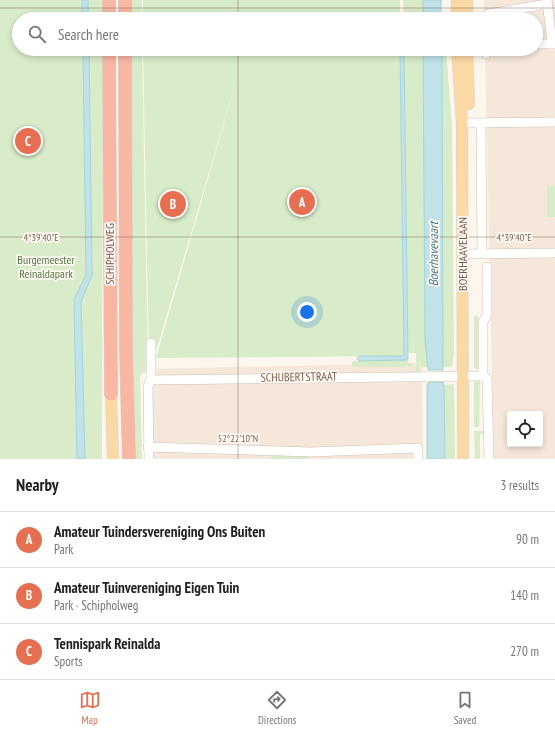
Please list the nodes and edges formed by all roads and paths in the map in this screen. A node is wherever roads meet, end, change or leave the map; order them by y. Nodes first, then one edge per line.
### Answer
1 (109, 0) edge
2 (125, 0) edge
3 (457, 0) edge
4 (467, 0) edge
5 (547, 2) edge
6 (109, 12) edge
7 (125, 12) edge
8 (457, 12) edge
9 (467, 12) edge
10 (498, 12) edge
11 (543, 44) edge
12 (554, 44) edge
13 (109, 56) edge
14 (125, 56) edge
15 (458, 56) edge
16 (467, 56) edge
17 (555, 122) edge
18 (466, 123) junction
19 (481, 123) junction
20 (482, 253) junction
21 (555, 253) edge
22 (466, 254) junction
23 (487, 267) dead end
24 (151, 343) dead end
25 (466, 376) junction
26 (483, 376) junction
27 (151, 380) junction
28 (111, 394) joint
29 (148, 447) junction
30 (265, 455) edge
31 (312, 456) edge
32 (113, 459) edge
33 (128, 459) edge
34 (149, 459) edge
35 (418, 459) edge
36 (463, 459) edge
37 (470, 459) edge
38 (489, 459) edge

1 - 6 highway
2 - 7 highway
3 - 8 main road
4 - 9 main road
5 - 10 street
5 - 12 street
11 - 12 street
13 - 28 highway, SCHIPHOLWEG
14 - 33 highway, SCHIPHOLWEG
15 - 18 main road, BOERHAAVELAAN
16 - 18 main road, BOERHAAVELAAN
17 - 19 street
18 - 19 street
18 - 22 main road, BOERHAAVELAAN
19 - 20 street
20 - 21 street
20 - 22 street
22 - 25 main road, BOERHAAVELAAN
23 - 26 street
24 - 27 street
25 - 26 street, SCHUBERTSTRAAT
25 - 27 street, SCHUBERTSTRAAT
25 - 36 main road, BOERHAAVELAAN
25 - 37 main road, BOERHAAVELAAN
26 - 38 street
27 - 29 street
28 - 32 main road, SCHIPHOLWEG
29 - 30 street
29 - 34 street
30 - 31 street
31 - 35 street

